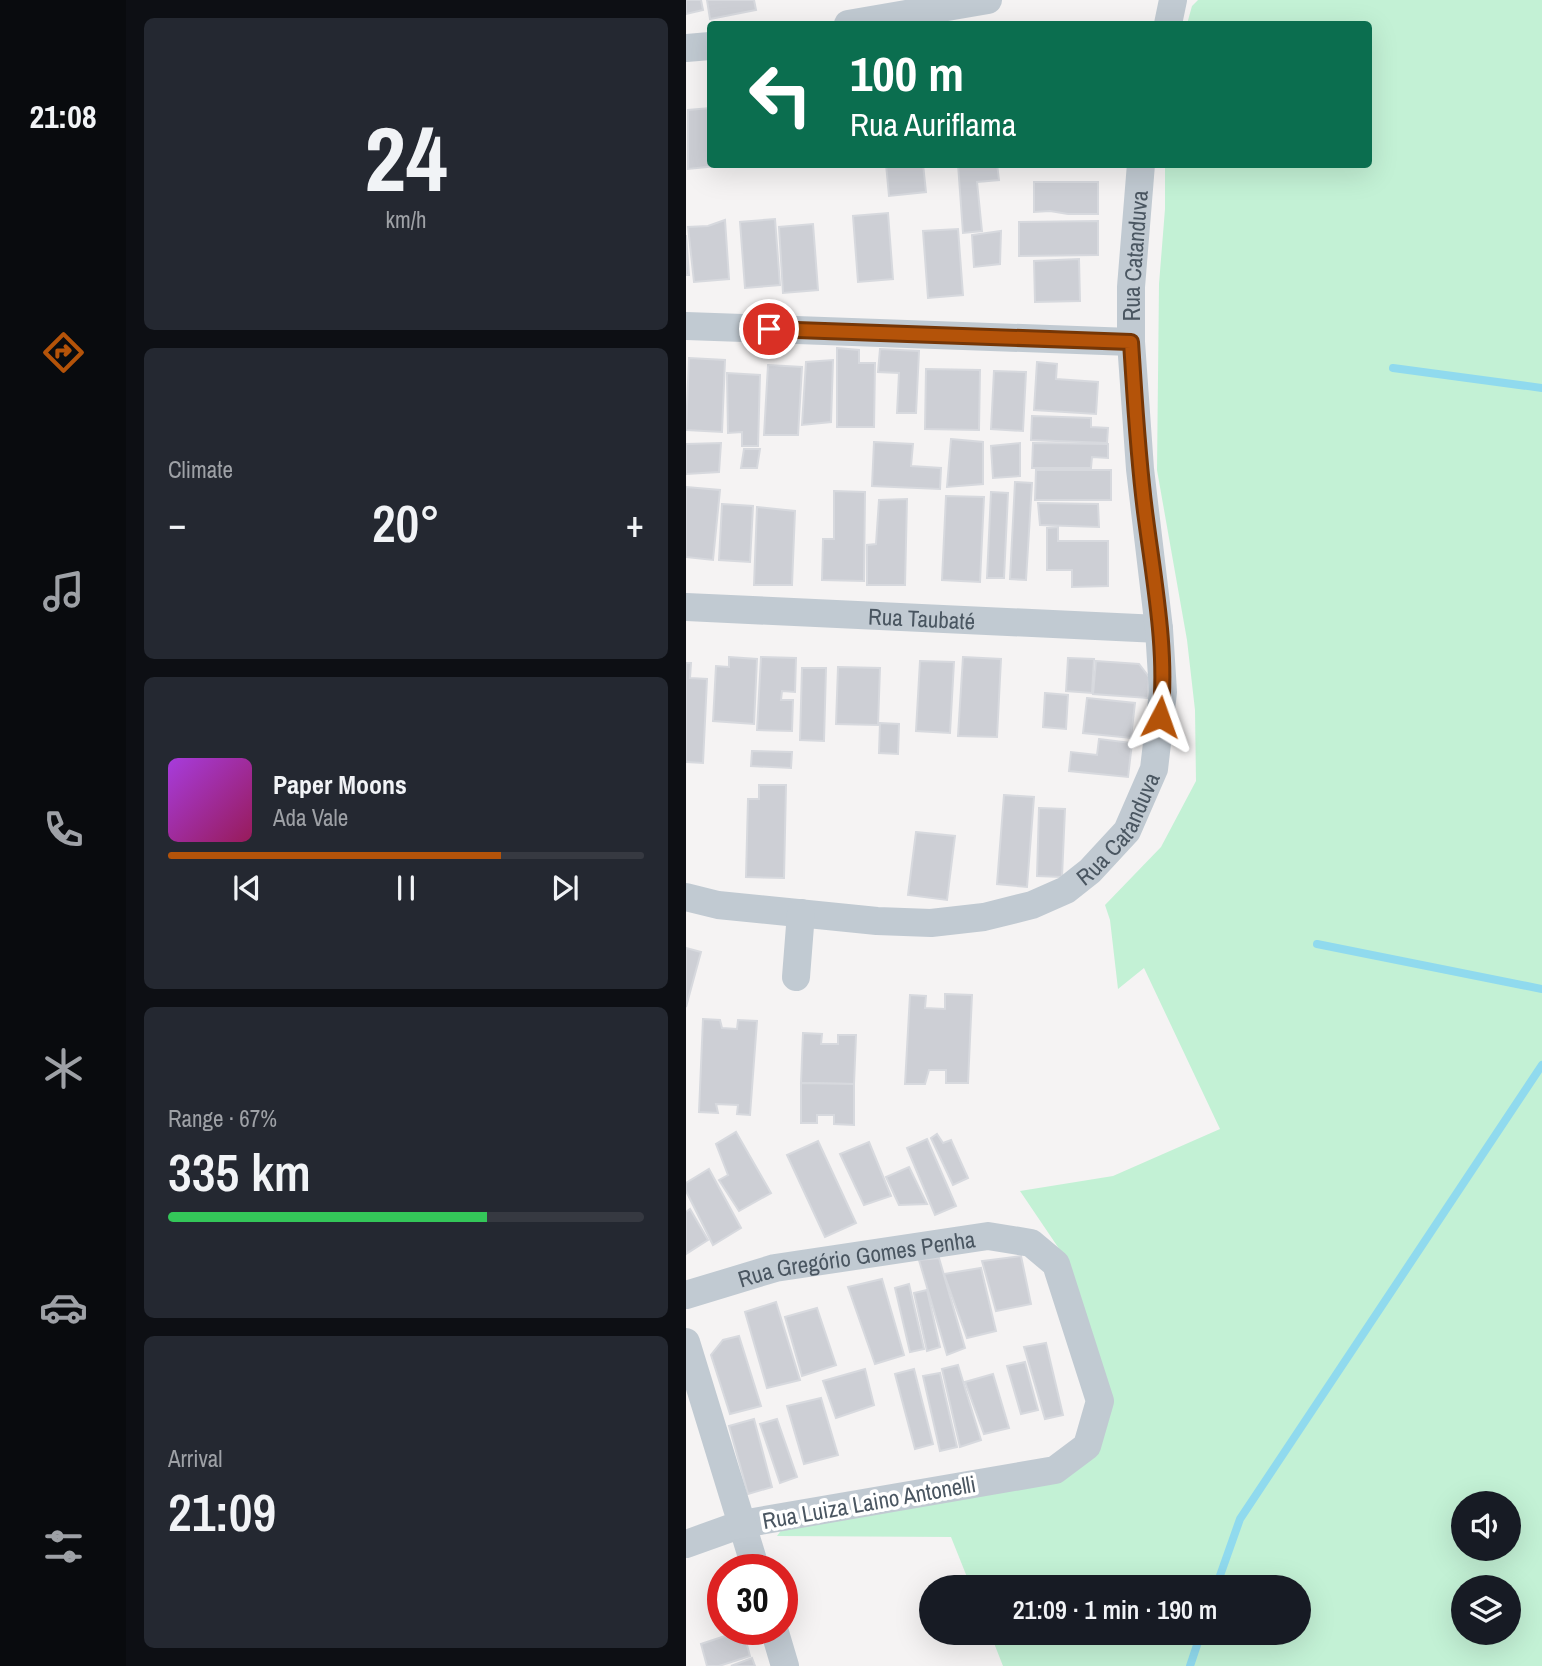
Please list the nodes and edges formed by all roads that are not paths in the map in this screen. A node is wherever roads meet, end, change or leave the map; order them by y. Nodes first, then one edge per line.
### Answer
1 (988, 0) edge
2 (1173, 0) edge
3 (866, 21) edge
4 (1169, 21) edge
5 (707, 46) edge
6 (686, 48) edge
7 (1141, 168) edge
8 (686, 326) edge
9 (1131, 342) junction
10 (686, 607) edge
11 (1159, 629) junction
12 (686, 897) edge
13 (802, 913) junction
14 (796, 978) dead end
15 (686, 1295) edge
16 (686, 1342) edge
17 (1055, 1470) joint
18 (742, 1524) junction
19 (686, 1544) edge
20 (751, 1554) edge
21 (779, 1645) edge
22 (785, 1666) edge

1 - 3 street
2 - 4 street
5 - 6 street
7 - 9 street, Rua Catanduva
8 - 9 street
9 - 11 street, Rua Catanduva
10 - 11 street, Rua Taubaté
11 - 13 street, Rua Catanduva
12 - 13 street, Rua Catanduva
13 - 14 street
15 - 17 street, Rua Gregório Gomes Penha
16 - 18 street
17 - 18 street, Rua Luiza Laino Antonelli
18 - 19 street, Rua Luiza Laino Antonelli
18 - 20 street
21 - 22 street

